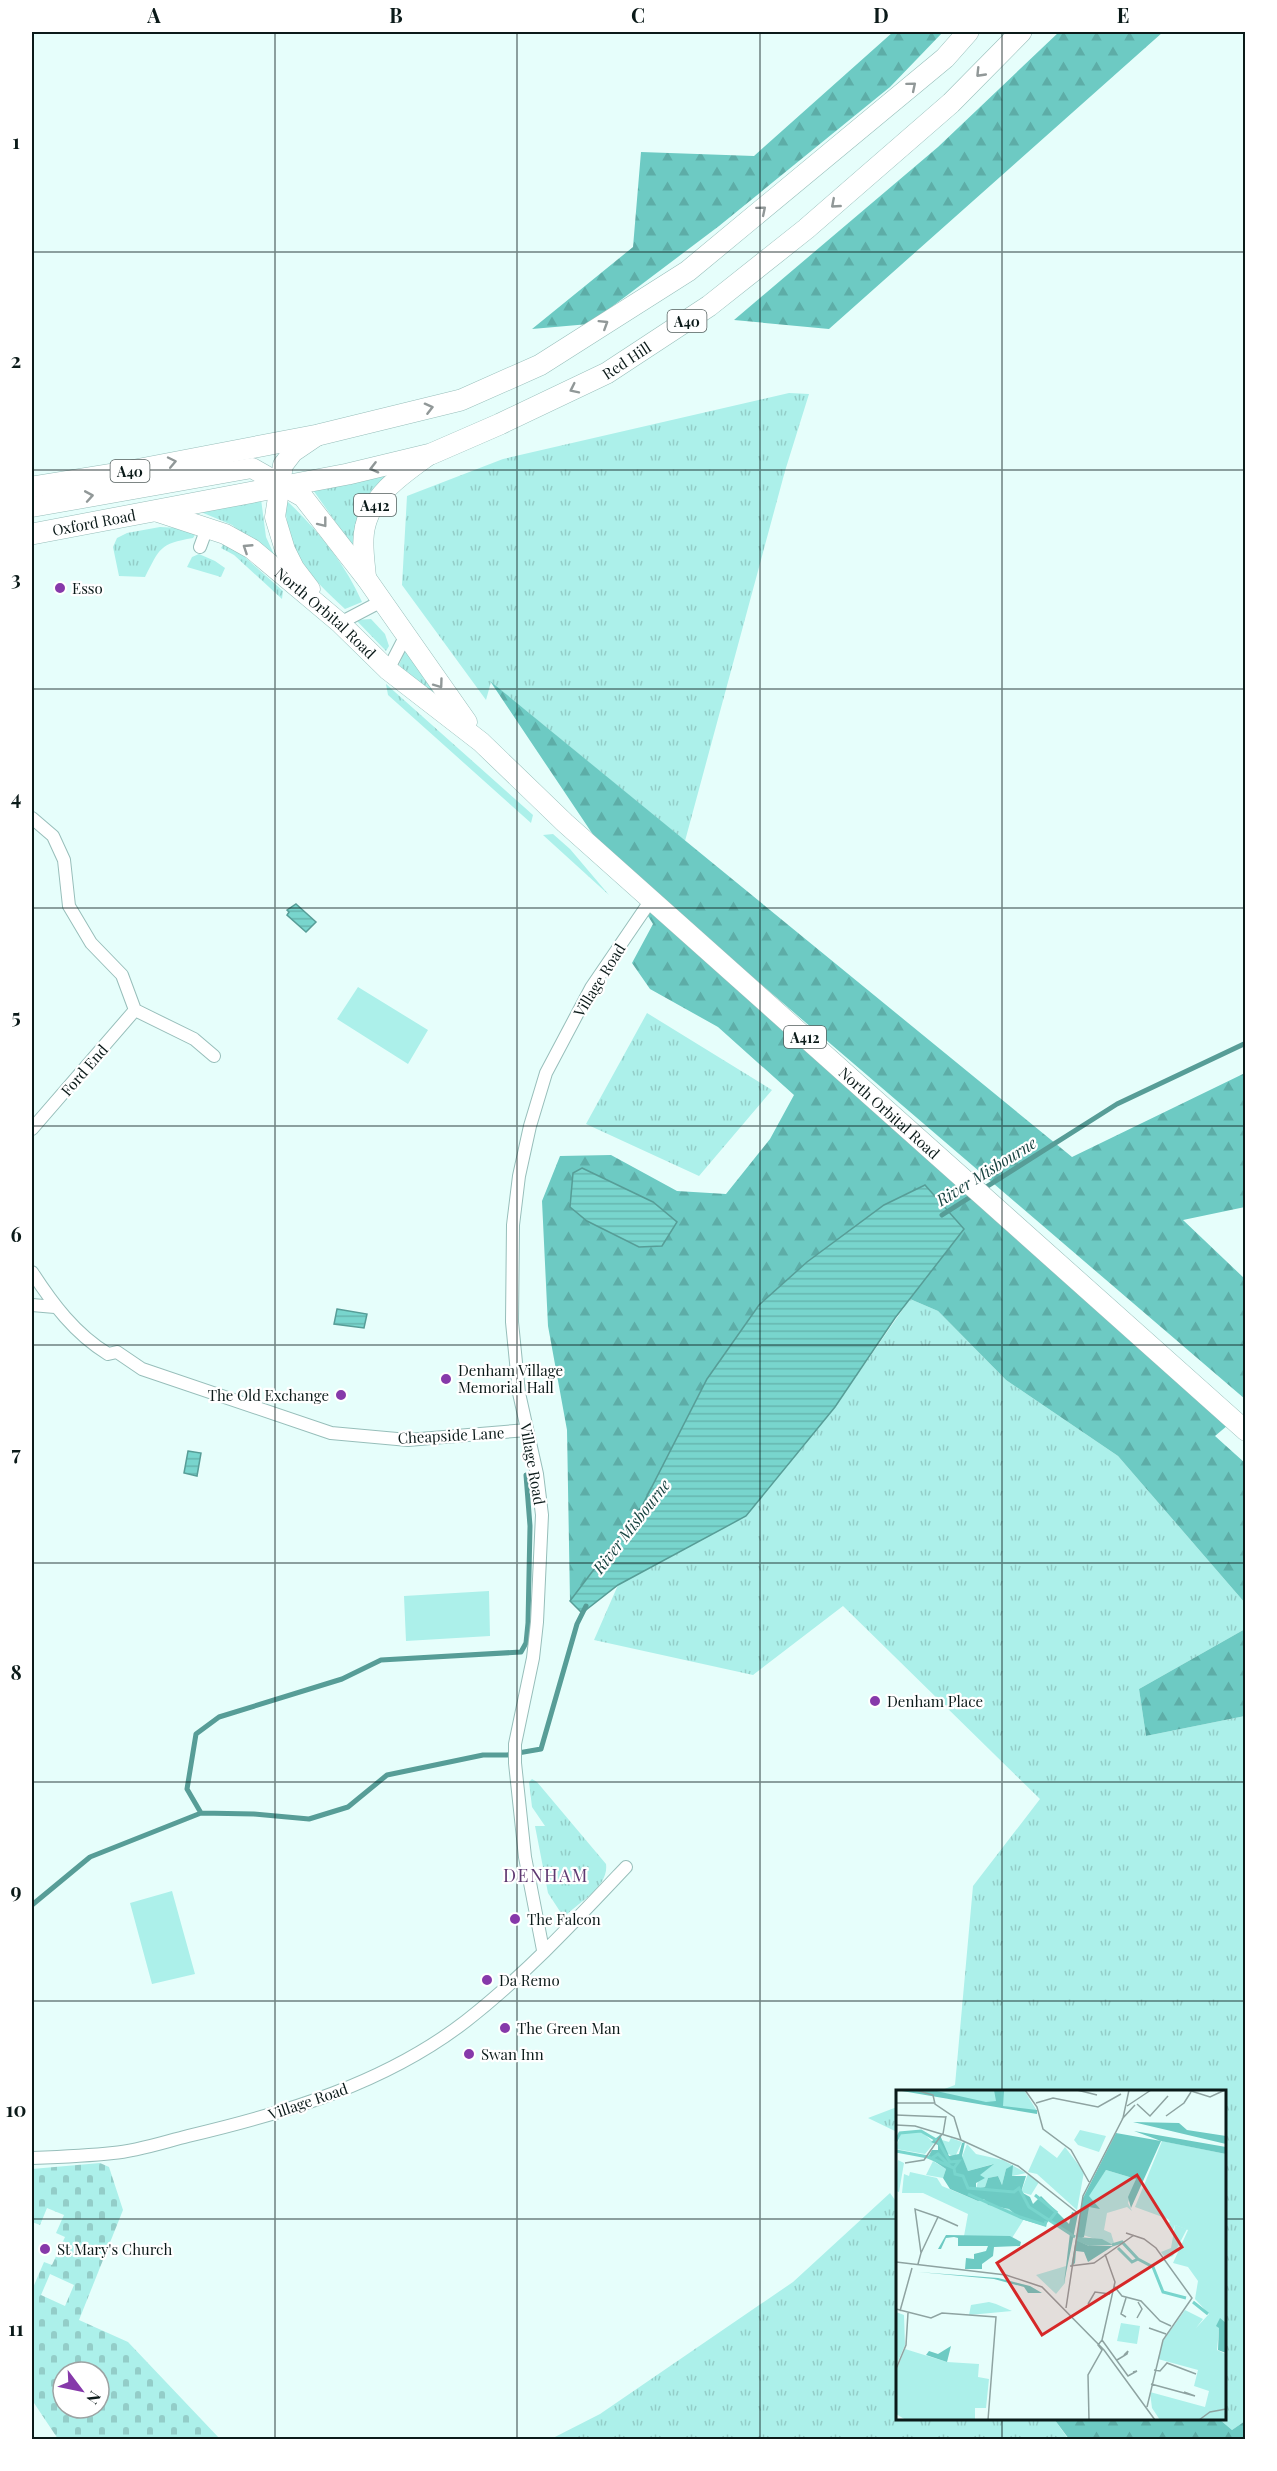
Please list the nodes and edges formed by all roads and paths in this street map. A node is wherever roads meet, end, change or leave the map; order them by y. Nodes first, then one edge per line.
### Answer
1 (968, 32) edge
2 (1021, 32) edge
3 (318, 435) junction
4 (431, 454) junction
5 (280, 486) junction
6 (32, 487) edge
7 (32, 507) edge
8 (155, 511) junction
9 (207, 528) junction
10 (32, 534) edge
11 (200, 547) dead end
12 (366, 578) junction
13 (380, 602) junction
14 (333, 617) junction
15 (405, 637) junction
16 (388, 670) junction
17 (481, 742) junction
18 (32, 818) edge
19 (651, 900) junction
20 (135, 1010) junction
21 (214, 1056) dead end
22 (32, 1129) edge
23 (32, 1272) edge
24 (32, 1305) edge
25 (55, 1307) junction
26 (1244, 1426) edge
27 (527, 1430) junction
28 (626, 1867) dead end
29 (543, 1950) junction
30 (32, 2158) edge

3 -> 1 highway, A40
2 -> 4 highway, Red Hill / A40
3 - 5 main road
6 -> 3 highway, A40
4 -> 5 highway, Red Hill / A40
4 - 12 main road, A412
7 -> 5 main road, North Orbital Road
5 - 8 highway, A40
5 -> 12 main road, North Orbital Road / A412
5 - 14 main road
8 - 9 main road, North Orbital Road
8 - 10 highway, Oxford Road / A40
9 - 11 street
14 -> 9 main road, North Orbital Road
12 - 13 main road, North Orbital Road / A412
13 - 14 street
13 - 15 main road, North Orbital Road / A412
14 - 16 main road, North Orbital Road
15 - 16 street
15 -> 17 main road, North Orbital Road / A412
16 - 17 main road, North Orbital Road
17 - 19 main road, North Orbital Road / A412
18 - 20 street
19 - 26 main road, North Orbital Road / A412
19 - 27 street, Village Road
20 - 21 street
20 - 22 street, Ford End
23 - 25 street, Cheapside Lane
24 - 25 street
25 - 27 street, Cheapside Lane
27 - 29 street, Village Road
28 - 29 street, Village Road
29 - 30 street, Village Road

